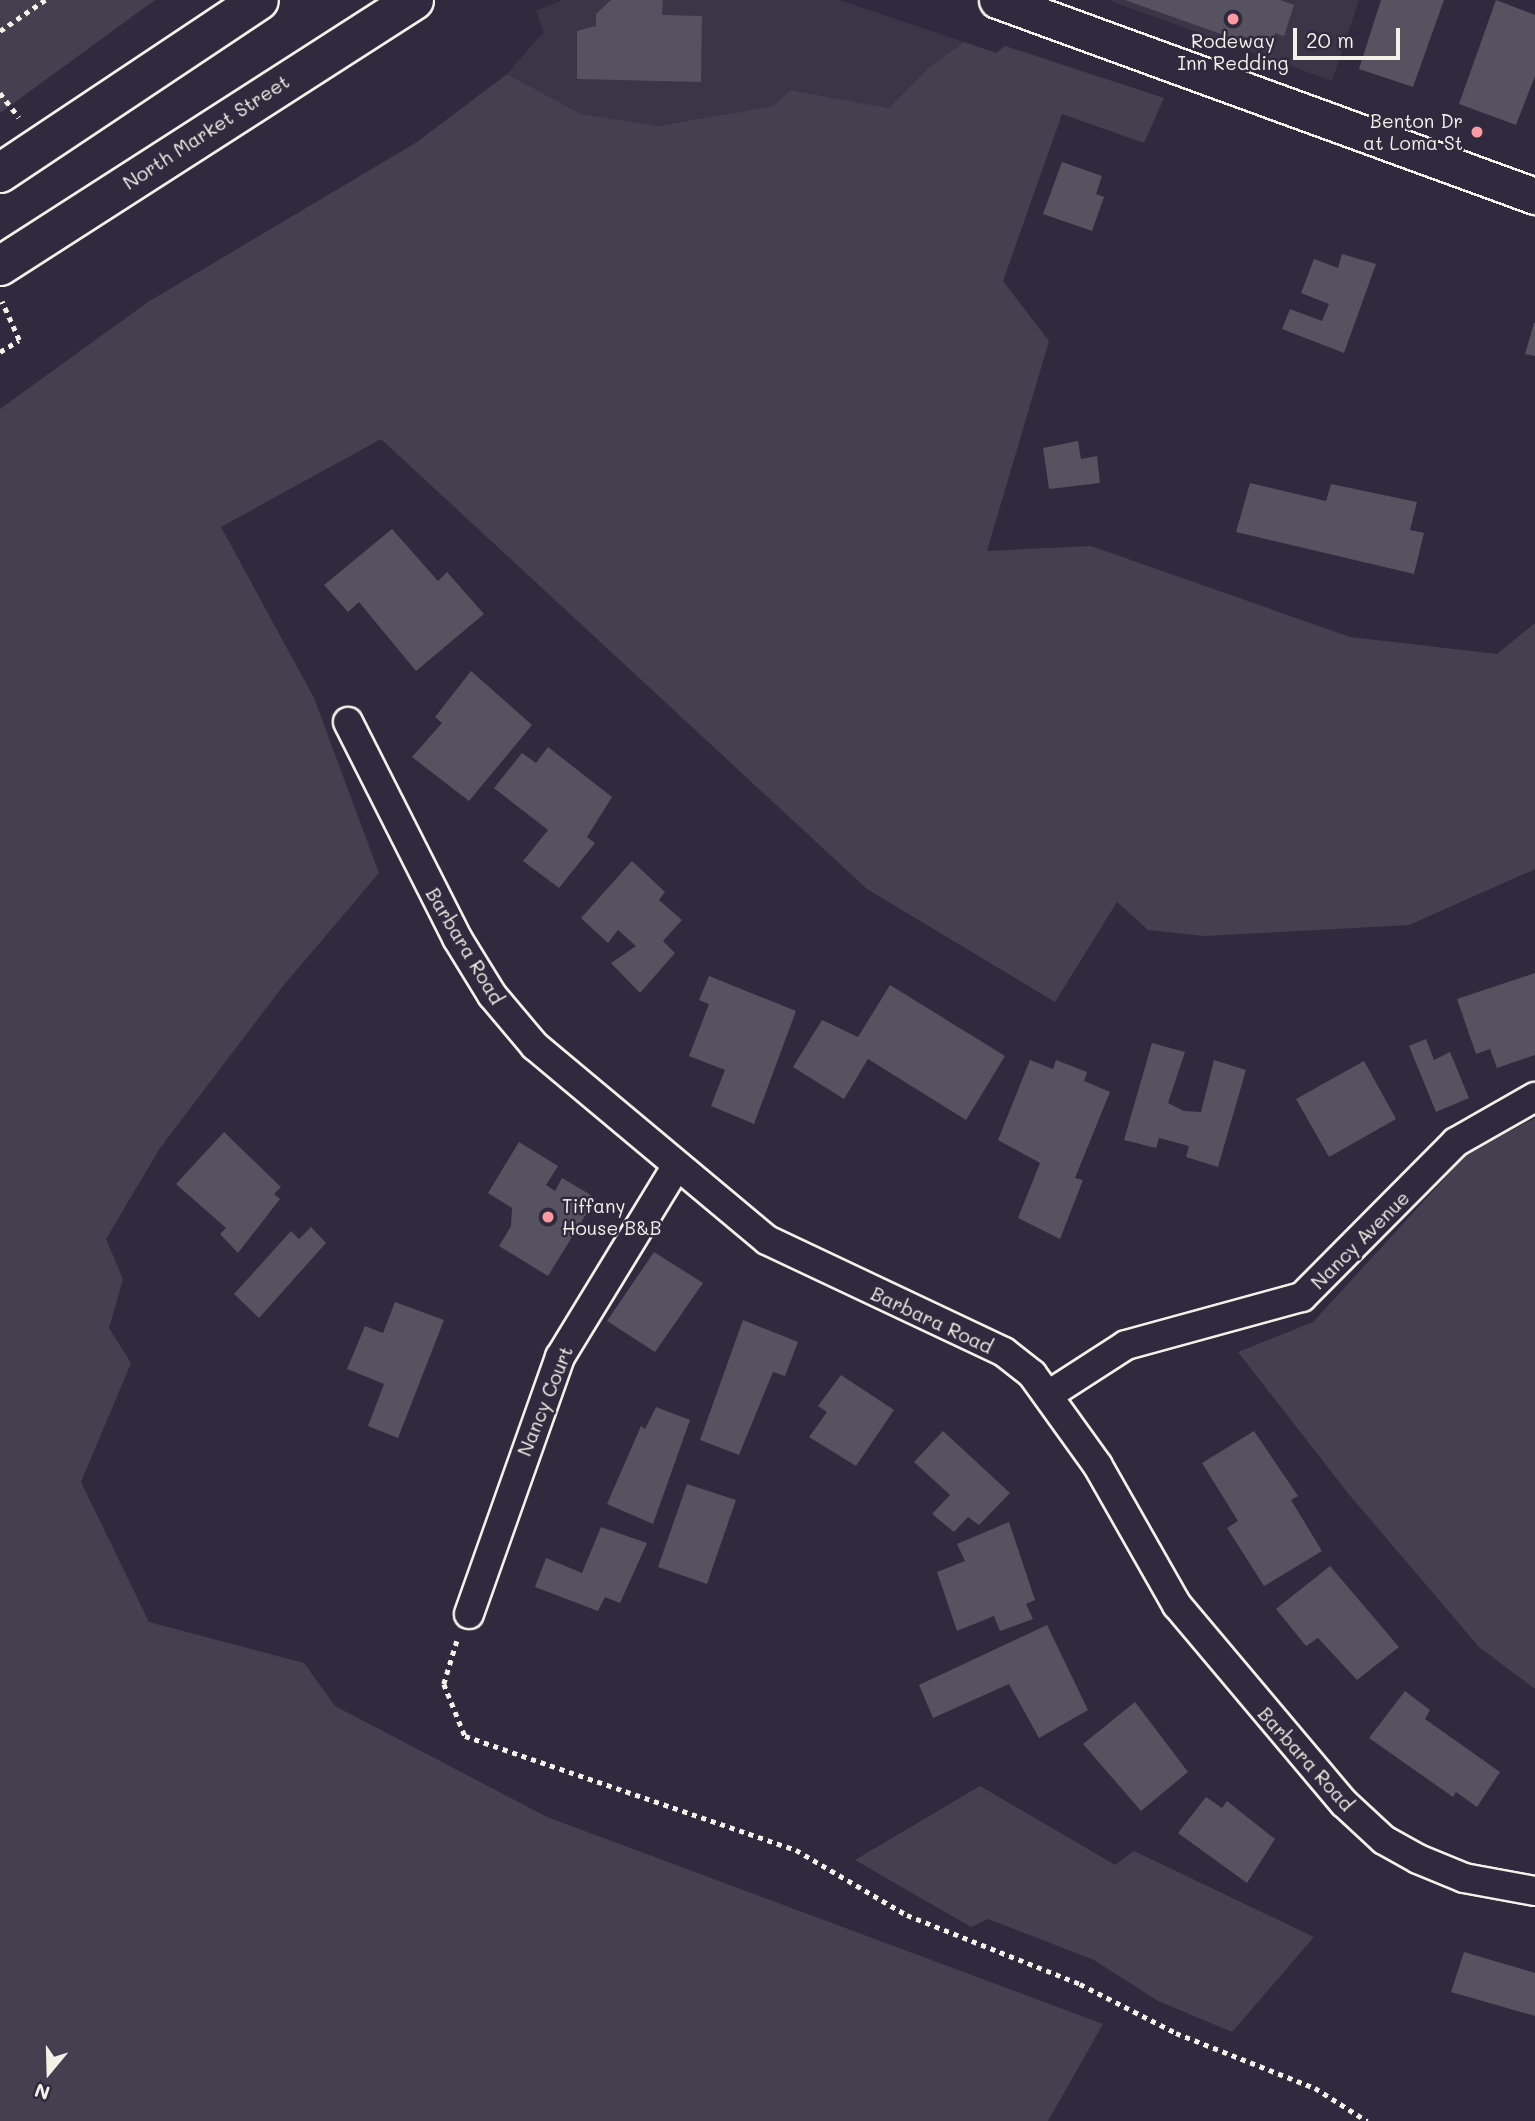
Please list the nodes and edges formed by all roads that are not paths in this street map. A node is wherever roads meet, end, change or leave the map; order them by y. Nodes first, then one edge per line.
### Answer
1 (259, 0) edge
2 (414, 0) edge
3 (997, 0) edge
4 (0, 173) edge
5 (1535, 196) edge
6 (0, 266) edge
7 (348, 722) dead end
8 (1535, 1097) edge
9 (676, 1167) junction
10 (1050, 1394) junction
11 (469, 1614) road end
12 (1535, 1891) edge

1 - 4 main road
2 - 6 main road, North Market Street
3 - 5 street
7 - 9 street, Barbara Road
8 - 10 street, Nancy Avenue
9 - 10 street, Barbara Road
9 - 11 street, Nancy Court
10 - 12 street, Barbara Road

